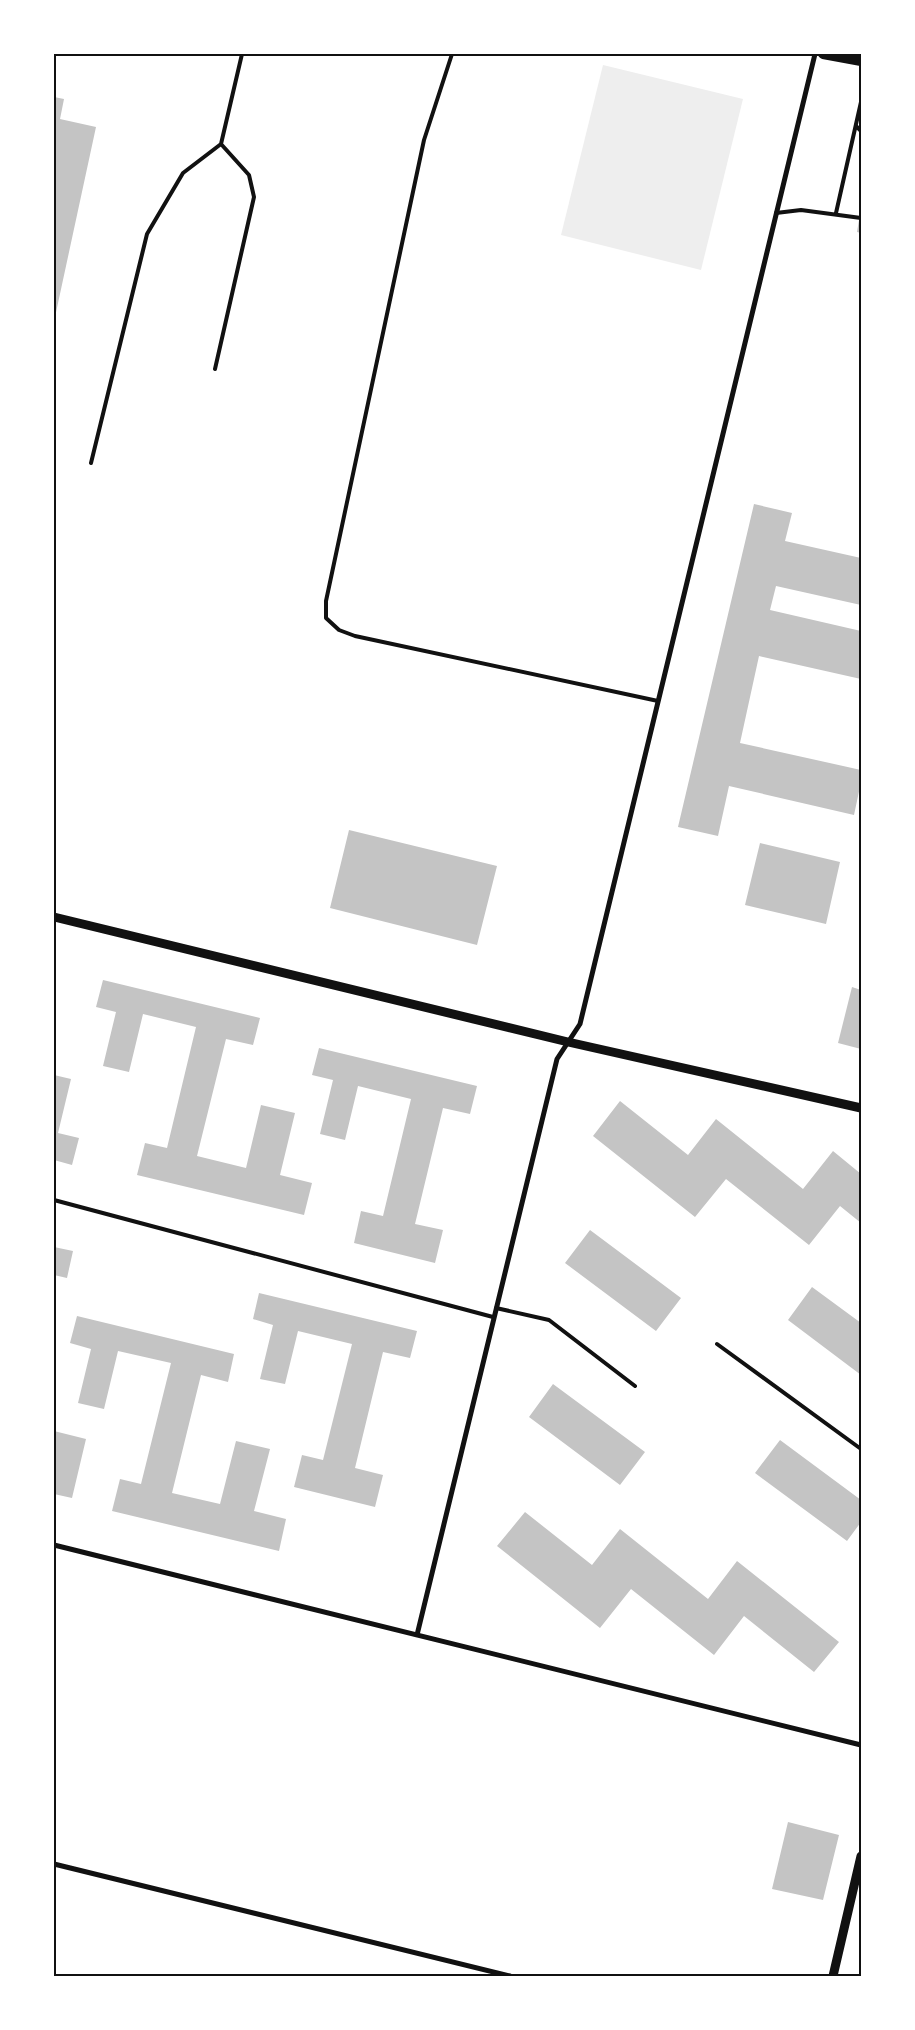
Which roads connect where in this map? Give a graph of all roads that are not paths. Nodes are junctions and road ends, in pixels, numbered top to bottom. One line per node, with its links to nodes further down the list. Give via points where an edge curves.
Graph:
1 (242, 54): 9 (lane)
2 (452, 54): 15 (lane, via 424,140 326,601 326,618 339,630 355,636)
3 (815, 54): 10 (street)
4 (823, 54): 5 (main road)
5 (861, 61)
6 (861, 102): 7 (lane)
7 (856, 126): 8 (lane); 11 (lane)
8 (861, 131)
9 (221, 144): 13 (lane, via 249,175 254,197); 14 (lane, via 183,173 147,234)
10 (776, 213): 11 (lane, via 801,210); 15 (street)
11 (836, 213): 12 (lane)
12 (861, 218)
13 (215, 369)
14 (91, 463)
15 (658, 701): 17 (street, via 580,1024)
16 (54, 917): 17 (street)
17 (568, 1042): 18 (street); 20 (street, via 557,1059)
18 (861, 1108)
19 (54, 1200): 21 (lane)
20 (496, 1308): 21 (street); 23 (lane, via 549,1320)
21 (494, 1317): 26 (street)
22 (717, 1344): 24 (lane)
23 (634, 1386)
24 (861, 1449)
25 (54, 1545): 26 (street)
26 (417, 1635): 27 (street)
27 (861, 1745)
28 (861, 1856): 31 (street)
29 (54, 1864): 30 (street)
30 (510, 1976)
31 (833, 1976)

